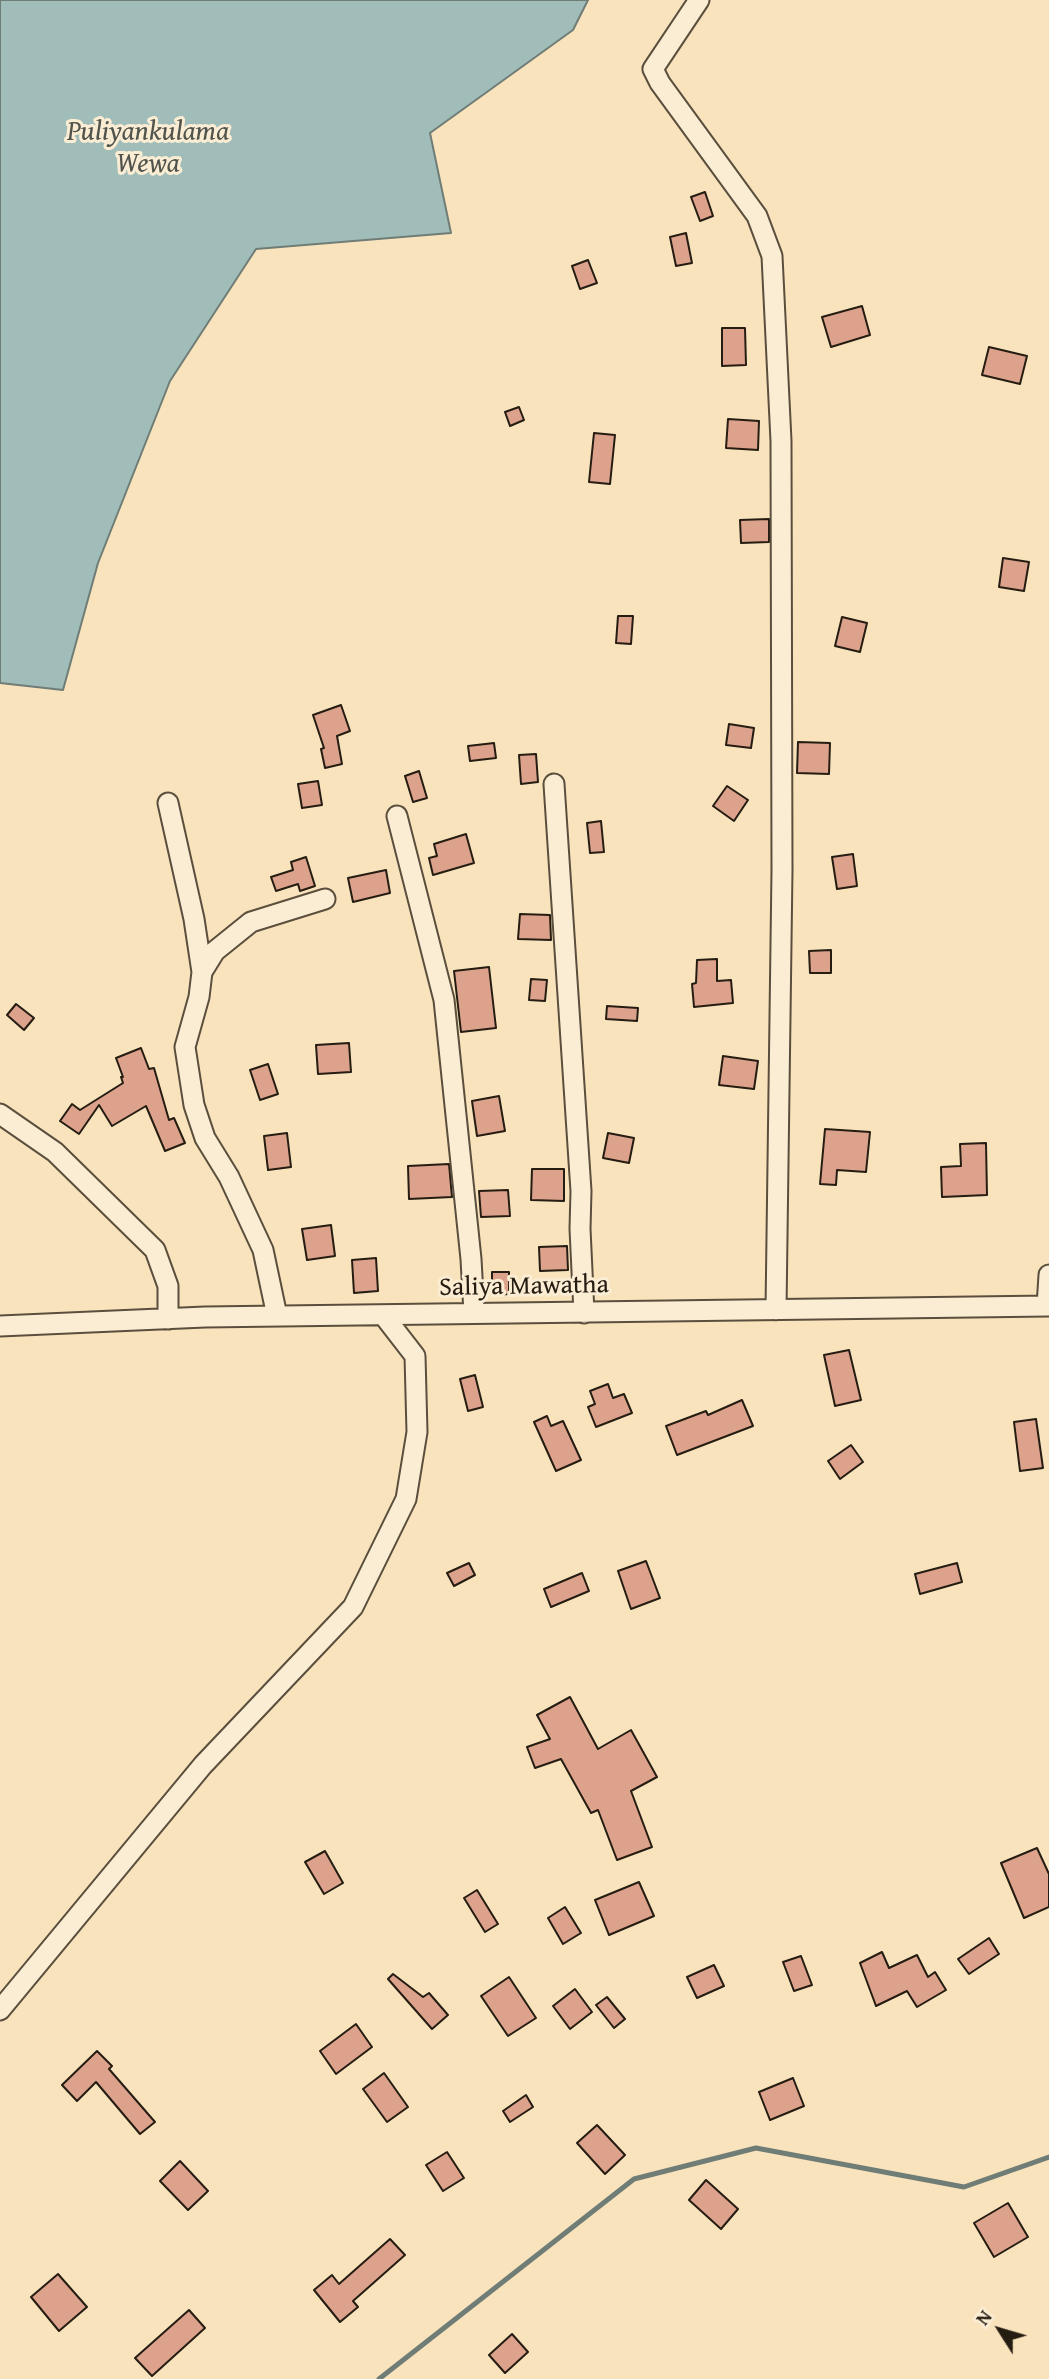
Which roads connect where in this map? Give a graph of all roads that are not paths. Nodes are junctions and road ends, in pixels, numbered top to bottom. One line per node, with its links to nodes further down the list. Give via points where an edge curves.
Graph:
1 (699, 0): 10 (street, via 653,69 757,216 772,256 781,441)
2 (554, 784): 12 (street, via 582,1191)
3 (168, 803): 6 (street)
4 (397, 816): 11 (street, via 444,1000)
5 (325, 899): 6 (street, via 251,922 215,951)
6 (202, 972): 14 (street, via 186,1047 194,1105 205,1138 229,1177 262,1250)
7 (0, 1114): 15 (street, via 55,1152 155,1250 168,1286)
8 (1049, 1275): 9 (street)
9 (1048, 1306): 10 (street, Saliya Mawatha)
10 (776, 1310): 12 (street, Saliya Mawatha)
11 (474, 1313): 12 (street, Saliya Mawatha); 13 (street, Saliya Mawatha)
12 (584, 1313)
13 (384, 1315): 14 (street, Saliya Mawatha); 17 (street, via 415,1356 417,1432 406,1499 353,1607 203,1765)
14 (277, 1316): 15 (street, Saliya Mawatha)
15 (168, 1319): 16 (street, Saliya Mawatha)
16 (0, 1325)
17 (0, 2010)

